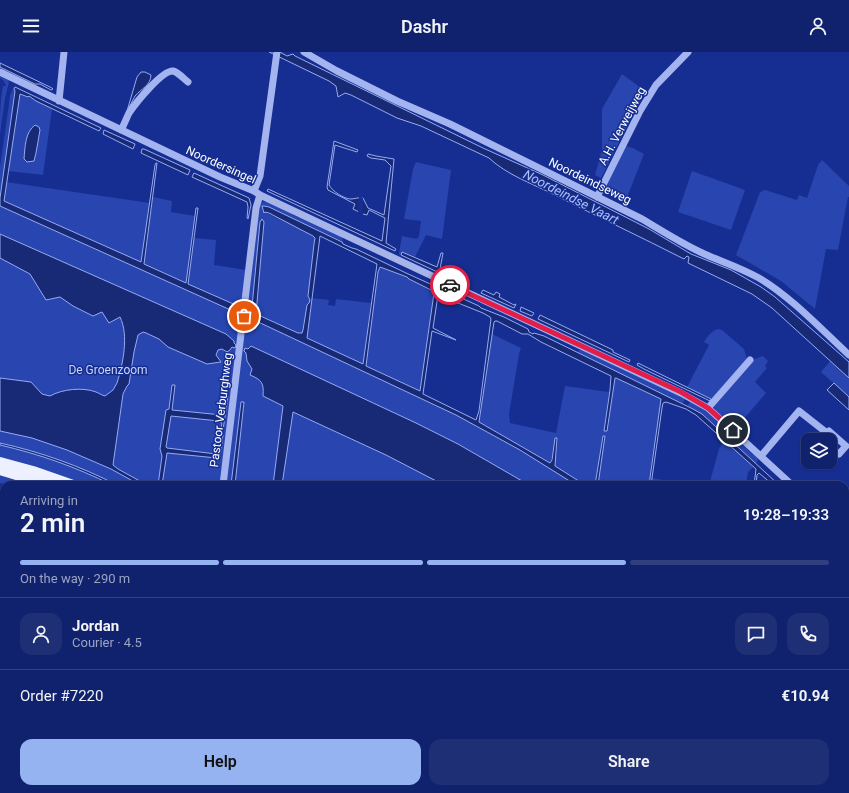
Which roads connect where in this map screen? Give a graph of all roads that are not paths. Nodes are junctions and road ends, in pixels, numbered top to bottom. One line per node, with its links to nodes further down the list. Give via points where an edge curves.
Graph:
1 (64, 52): 7 (street)
2 (304, 52): 11 (street, Noordeindseweg, via 370,88 450,124)
3 (688, 52): 11 (street, A.H. Verweijweg, via 656,86 640,111)
4 (276, 54): 9 (street, via 260,176)
5 (0, 72): 7 (street, Noordersingel)
6 (188, 82): 8 (street, via 176,72 167,72 135,105)
7 (59, 102): 8 (street, Noordersingel)
8 (121, 130): 9 (street, Noordersingel)
9 (254, 191): 10 (street, Noordersingel)
10 (260, 195): 14 (street, Noordersingel, via 681,392); 24 (street, Pastoor Verburghweg, via 256,208)
11 (597, 197): 12 (street, Noordeindseweg, via 672,238 759,278 784,296)
12 (849, 355)
13 (750, 360): 14 (street)
14 (708, 408): 19 (street, Noordersingel)
15 (827, 433): 16 (street); 19 (street, via 799,411)
16 (830, 433)
17 (837, 438): 18 (street, via 846,446 839,454)
18 (837, 452)
19 (761, 456): 25 (street, Noordersingel)
20 (0, 462): 23 (main road)
21 (0, 470): 22 (main road)
22 (36, 481)
23 (62, 481)
24 (223, 481)
25 (788, 481)

